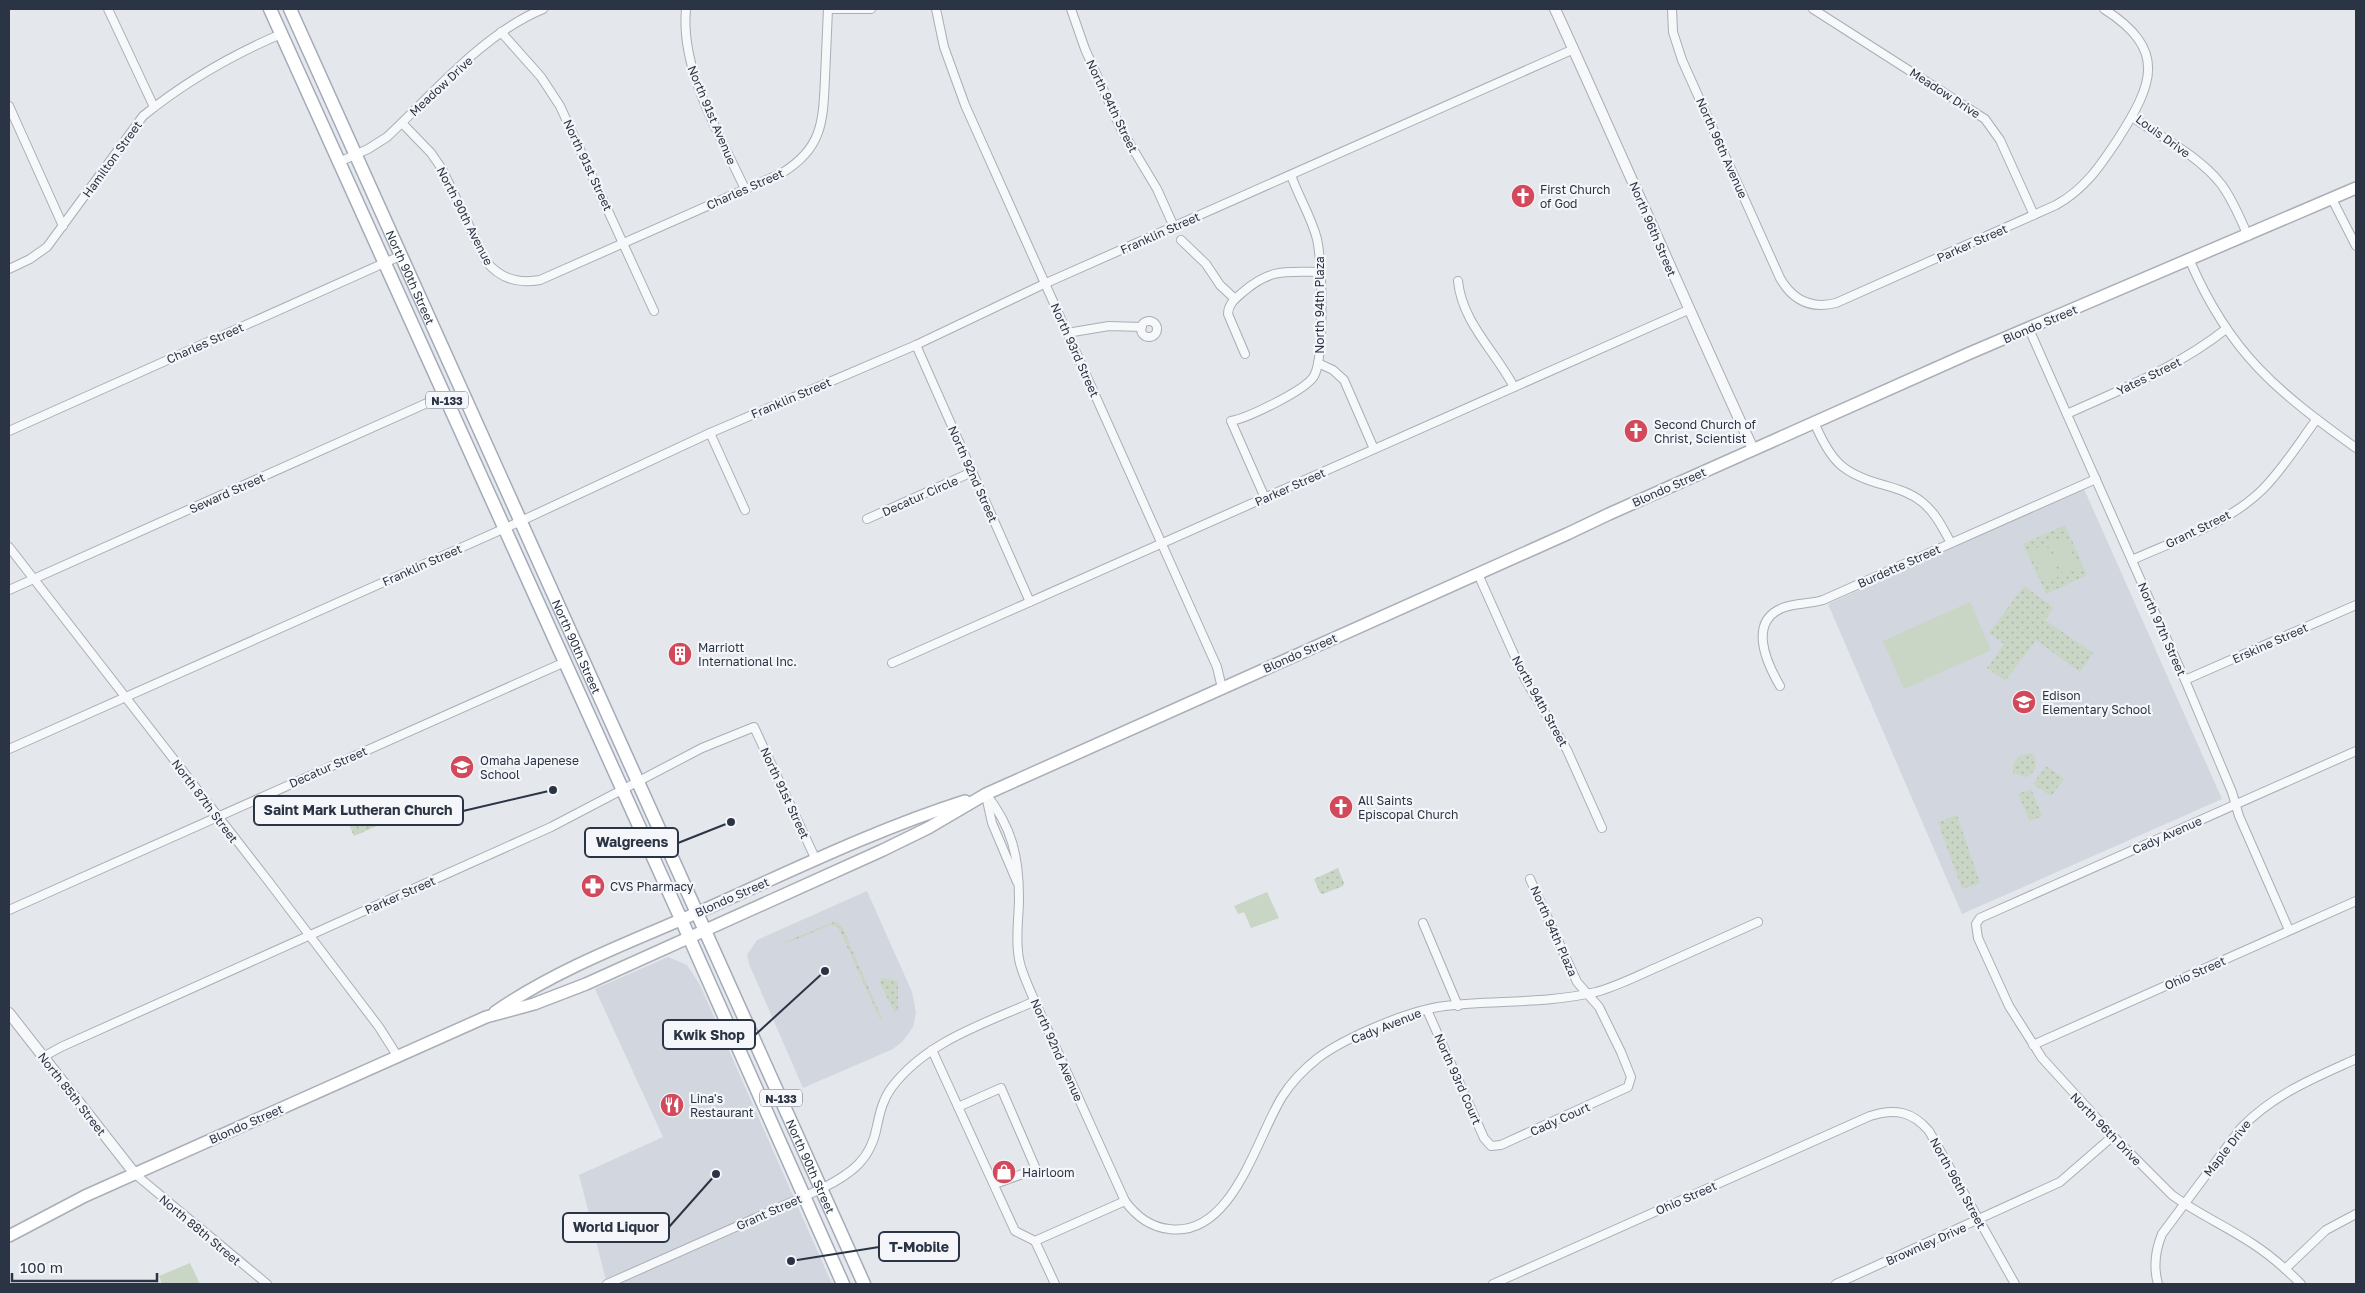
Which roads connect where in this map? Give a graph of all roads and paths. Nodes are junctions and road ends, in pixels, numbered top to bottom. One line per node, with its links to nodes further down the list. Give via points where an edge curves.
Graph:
1 (108, 9): 18 (street)
2 (270, 9): 16 (main road, North 90th Street / N-133)
3 (290, 9): 22 (main road, North 90th Street / N-133)
4 (543, 9): 15 (street, Meadow Drive, via 518,19)
5 (686, 9): 26 (street, North 91st Avenue, via 685,41 692,71)
6 (828, 9): 26 (street, Charles Street, via 823,115 819,133 808,153 794,166)
7 (833, 9): 8 (street)
8 (871, 9)
9 (936, 9): 43 (street, North 93rd Street, via 954,79)
10 (1071, 9): 30 (street, North 94th Street, via 1078,33 1121,129 1157,189)
11 (1555, 9): 17 (street, North 96th Street)
12 (1672, 9): 42 (street, North 96th Avenue, via 1673,32 1682,60)
13 (1813, 9): 28 (street, Meadow Drive, via 1984,119 2000,140)
14 (2104, 9): 20 (street, Louis Drive, via 2134,32 2146,58 2146,89)
15 (501, 32): 21 (street, Meadow Drive); 33 (street, North 91st Street, via 541,77 560,106)
16 (281, 34): 18 (street, Hamilton Street, via 235,55); 23 (main road, North 90th Street / N-133)
17 (1574, 49): 24 (street, Franklin Street); 45 (street, North 96th Street)
18 (154, 107): 29 (street, Hamilton Street, via 134,126)
19 (9, 108): 29 (street)
20 (2132, 117): 28 (street, Parker Street, via 2088,182 2065,200); 31 (street, Louis Drive, via 2211,173 2230,197)
21 (402, 123): 22 (street, Meadow Drive, via 377,144); 40 (street, North 90th Avenue, via 442,169 492,268 508,279 520,282)
22 (356, 154): 23 (street, Meadow Drive); 35 (main road, North 90th Street / N-133)
23 (339, 162): 37 (main road, North 90th Street / N-133)
24 (1291, 175): 30 (street, Franklin Street); 39 (street, North 94th Plaza, via 1316,237)
25 (2356, 188): 27 (main road, Blondo Street)
26 (745, 189): 33 (street, Charles Street)
27 (2332, 199): 31 (main road, Blondo Street); 34 (street)
28 (2034, 215): 42 (street, Parker Street, via 1836,303 1816,306 1806,303)
29 (63, 226): 38 (street, Hamilton Street, via 40,254)
30 (1174, 227): 43 (street, Franklin Street)
31 (2248, 236): 36 (main road, Blondo Street)
32 (1181, 240): 44 (street)
33 (623, 243): 40 (street, Charles Street); 46 (street, North 91st Street)
34 (2356, 246)
35 (402, 255): 37 (street, Charles Street); 69 (main road, North 90th Street / N-133)
36 (2190, 261): 48 (main road, Blondo Street); 49 (street, via 2206,297)
37 (384, 263): 55 (main road, North 90th Street / N-133); 59 (street, Charles Street)
38 (9, 269)
39 (1320, 272): 44 (street, via 1267,275); 53 (street, North 94th Plaza)
40 (542, 279)
41 (1458, 280): 54 (street, via 1466,312)
42 (1783, 283)
43 (1044, 284): 50 (street, North 93rd Street); 51 (street, Franklin Street)
44 (1235, 299): 52 (street, via 1228,308 1228,314)
45 (1688, 310): 54 (street, Parker Street); 63 (street, North 96th Street)
46 (654, 312)
47 (1142, 328): 50 (street, via 1109,326)
48 (2029, 329): 56 (street, North 97th Street); 58 (main road, Blondo Street)
49 (2226, 329): 56 (street, Yates Street, via 2172,366); 57 (street, via 2260,372)
50 (1068, 333): 72 (street, North 93rd Street)
51 (916, 345): 60 (street, Franklin Street); 64 (street, North 92nd Street)
52 (1244, 354)
53 (1318, 363): 62 (street, North 94th Plaza, via 1344,380); 66 (street, via 1315,374 1305,387 1231,421)
54 (1514, 387): 62 (street, Parker Street)
55 (445, 396): 70 (main road, North 90th Street / N-133); 76 (street, Seward Street)
56 (2066, 414): 65 (street, North 97th Street)
57 (2316, 420): 61 (street); 74 (street, Grant Street, via 2276,475 2245,504 2218,521)
58 (1814, 422): 63 (main road, Blondo Street); 71 (street, via 1829,453 1840,466 1859,478 1900,490 1922,502 1936,517)
59 (9, 431)
60 (710, 433): 67 (street); 69 (street, Franklin Street)
61 (2356, 448)
62 (1374, 449): 66 (street, Parker Street)
63 (1753, 449): 75 (main road, Blondo Street)
64 (972, 472): 68 (street, Decatur Circle); 78 (street, North 92nd Street)
65 (2096, 479): 71 (street, Burdette Street); 74 (street, North 97th Street)
66 (1265, 498): 72 (street, Parker Street)
67 (744, 510)
68 (867, 519)
69 (521, 521): 70 (street, Franklin Street); 89 (main road, North 90th Street / N-133)
70 (505, 528): 80 (main road, North 90th Street / N-133); 85 (street, Franklin Street)
71 (1951, 543): 83 (street, Burdette Street, via 1823,600 1788,606 1773,614 1764,626 1762,641 1771,671)
72 (1161, 544): 78 (street, Parker Street); 84 (street, North 93rd Street, via 1218,667)
73 (9, 547): 76 (street, North 87th Street)
74 (2132, 560): 82 (street, North 97th Street)
75 (1478, 574): 84 (main road, Blondo Street); 94 (street, North 94th Street, via 1525,679 1567,750)
76 (33, 579): 77 (street, Seward Street); 85 (street, North 87th Street)
77 (9, 590)
78 (1030, 602): 81 (street, Parker Street)
79 (2356, 605): 82 (street, Erskine Street)
80 (565, 662): 90 (main road, North 90th Street / N-133); 93 (street, Decatur Street)
81 (892, 664)
82 (2184, 680): 92 (street, North 97th Street)
83 (1780, 686)
84 (1222, 688): 91 (main road, Blondo Street)
85 (124, 697): 87 (street, Franklin Street); 93 (street, North 87th Street)
86 (754, 727): 89 (street, Parker Street, via 702,748); 95 (street, North 91st Street)
87 (9, 749)
88 (2356, 751): 92 (street, Cady Avenue)
89 (638, 782): 90 (street, Parker Street); 99 (main road, North 90th Street / N-133)
90 (623, 790): 100 (main road, North 90th Street / N-133); 106 (street, Parker Street, via 551,827)
91 (986, 794): 95 (main road, Blondo Street, via 936,810); 104 (main road, Blondo Street, via 908,839); 109 (street, North 92nd Avenue, via 992,823 1018,885 1019,957)
92 (2236, 804): 101 (street, Cady Avenue); 105 (street, North 97th Street)
93 (216, 817): 98 (street, Decatur Street); 106 (street, North 87th Street)
94 (1602, 828)
95 (816, 860): 99 (main road, Blondo Street)
96 (1530, 879): 108 (street, North 94th Plaza, via 1577,982)
97 (2356, 901): 105 (street, Ohio Street)
98 (9, 910)
99 (698, 912): 100 (main road, Blondo Street); 104 (main road, North 90th Street / N-133)
100 (681, 919): 107 (main road, North 90th Street / N-133); 113 (main road, Blondo Street, via 557,975)
101 (1978, 920): 114 (street, North 96th Drive, via 1978,938 2009,1006)
102 (1758, 922): 108 (street, Cady Avenue, via 1627,981)
103 (1423, 923): 110 (street)
104 (705, 929): 107 (main road, Blondo Street); 126 (main road, North 90th Street / N-133)
105 (2289, 930): 114 (street, Ohio Street)
106 (308, 936): 116 (street, Parker Street); 117 (street, North 87th Street, via 379,1027)
107 (689, 936): 113 (main road, Blondo Street, via 555,996); 127 (main road, North 90th Street / N-133)
108 (1587, 994): 110 (street, Cady Avenue); 119 (street, North 94th Plaza, via 1599,1007 1621,1052 1631,1077)
109 (1035, 1001): 115 (street, Grant Street); 128 (street, North 92nd Avenue)
110 (1458, 1006): 111 (street, Cady Avenue)
111 (1427, 1010): 123 (street, North 93rd Court, via 1484,1138); 128 (street, Cady Avenue, via 1414,1012 1335,1047 1302,1072 1282,1097 1230,1196 1210,1219 1193,1228 1165,1229 1146,1221)
112 (9, 1013): 116 (street, North 85th Street)
113 (486, 1017): 117 (main road, Blondo Street)
114 (2033, 1045): 122 (street, North 96th Drive, via 2053,1072)
115 (932, 1050): 120 (street); 126 (street, Grant Street, via 909,1068 889,1091 872,1147 863,1162)
116 (43, 1057): 124 (street, North 85th Street)
117 (398, 1057): 124 (main road, Blondo Street)
118 (2356, 1059): 129 (street, Maple Drive, via 2290,1090 2253,1115)
119 (1628, 1087): 123 (street, Cady Court, via 1501,1145)
120 (958, 1106): 125 (street); 125 (street, via 1001,1088 1036,1169)
121 (1880, 1113): 131 (street, North 96th Street, via 1899,1111 1922,1122); 140 (street, Ohio Street)
122 (2113, 1136): 129 (street, North 96th Drive); 131 (street, Brownley Drive, via 2060,1182)
123 (1491, 1146)
124 (135, 1174): 132 (main road, Blondo Street); 135 (street, North 88th Street)
125 (995, 1184): 133 (street, via 1015,1231)
126 (822, 1189): 127 (street, Grant Street); 138 (main road, North 90th Street / N-133)
127 (804, 1196): 136 (street, Grant Street); 137 (main road, North 90th Street / N-133)
128 (1128, 1204): 133 (street)
129 (2184, 1204): 134 (street, North 96th Drive, via 2251,1242); 143 (street, Maple Drive, via 2157,1246)
130 (2356, 1214): 134 (street, via 2326,1230)
131 (1980, 1220): 141 (street, Brownley Drive); 142 (street, North 96th Street)
132 (9, 1236)
133 (1034, 1241): 139 (street)
134 (2285, 1269): 144 (street, North 96th Drive)
135 (267, 1284)
136 (607, 1284)
137 (843, 1284)
138 (864, 1284)
139 (1055, 1284)
140 (1493, 1284)
141 (1836, 1284)
142 (2015, 1284)
143 (2158, 1284)
144 (2301, 1284)

